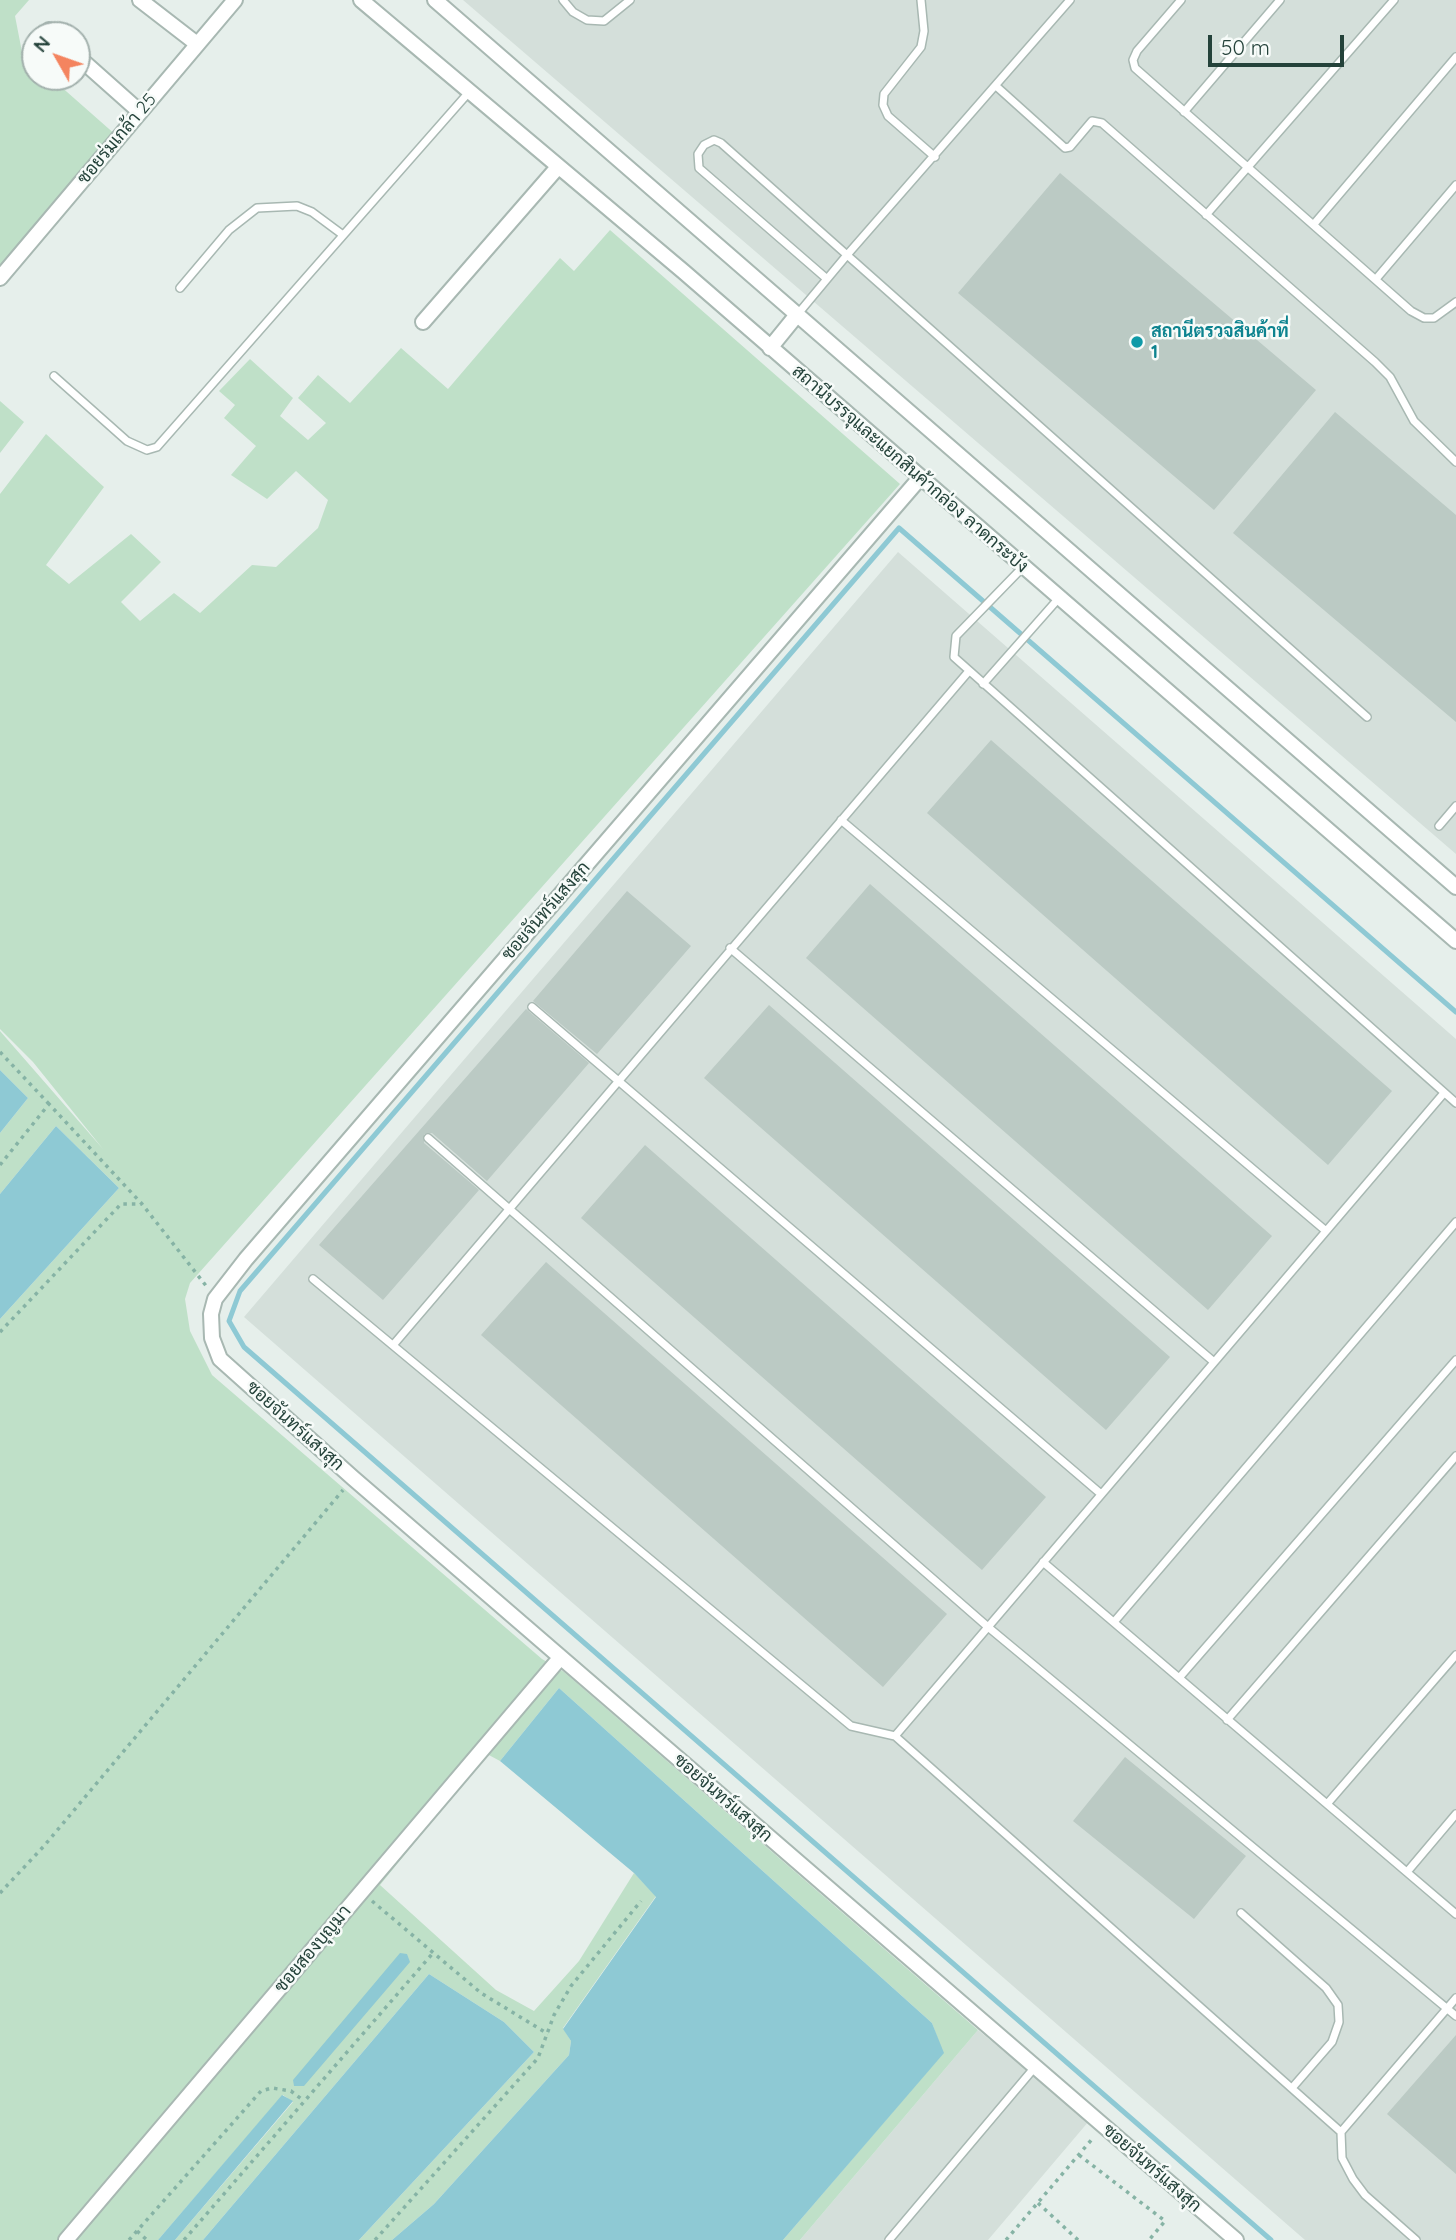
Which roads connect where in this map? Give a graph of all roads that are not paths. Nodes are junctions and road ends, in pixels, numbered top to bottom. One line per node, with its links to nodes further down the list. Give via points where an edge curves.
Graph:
1 (140, 0): 12 (street)
2 (235, 0): 12 (street, ซอยร่มเกล้า 25)
3 (362, 0): 16 (street, สถานีบรรจุและแยกสินค้ากล่อง ลาดกระบัง)
4 (435, 0): 32 (street)
5 (563, 0): 6 (lane, via 587,20 604,21)
6 (631, 0)
7 (921, 0): 19 (lane, via 921,47 884,94 883,105 888,116)
8 (1070, 0): 15 (lane)
9 (1181, 0): 18 (lane, via 1133,60 1135,68)
10 (1280, 0): 18 (lane)
11 (1394, 0): 21 (lane)
12 (197, 44): 17 (street, ซอยร่มเกล้า 25)
13 (1456, 57): 24 (lane)
14 (91, 68): 17 (street)
15 (996, 86): 19 (lane); 23 (lane, via 1065,148 1070,148 1092,121 1102,123)
16 (470, 91): 20 (street, สถานีบรรจุและแยกสินค้ากล่อง ลาดกระบัง); 25 (lane)
17 (140, 112): 27 (street, ซอยร่มเกล้า 25)
18 (1184, 112): 21 (lane)
19 (935, 157): 26 (lane)
20 (558, 167): 33 (street); 34 (street, สถานีบรรจุและแยกสินค้ากล่อง ลาดกระบัง)
21 (1248, 167): 23 (lane); 24 (lane)
22 (1456, 186): 29 (lane)
23 (1206, 215): 36 (lane, via 1375,362 1390,377 1414,421)
24 (1314, 224): 29 (lane)
25 (343, 235): 30 (lane, via 297,206 257,208 229,230); 35 (lane, via 157,447 147,450 127,441)
26 (847, 255): 28 (lane); 28 (lane, via 721,143 713,140 704,145 698,154 699,168); 42 (lane)
27 (0, 278)
28 (827, 279): 32 (lane)
29 (1376, 279): 31 (lane, via 1424,318 1434,318)
30 (180, 288)
31 (1456, 302)
32 (796, 316): 34 (street); 46 (street)
33 (423, 322)
34 (770, 348): 37 (street, สถานีบรรจุและแยกสินค้ากล่อง ลาดกระบัง)
35 (54, 376)
36 (1456, 461)
37 (920, 478): 38 (street, สถานีบรรจุและแยกสินค้ากล่อง ลาดกระบัง); 67 (street, ซอยจันทร์แสงสุก, via 215,1299 212,1338 220,1359)
38 (1023, 567): 39 (street, สถานีบรรจุและแยกสินค้ากล่อง ลาดกระบัง); 40 (lane, via 956,636 954,657)
39 (1059, 598): 41 (lane); 47 (street, สถานีบรรจุและแยกสินค้ากล่อง ลาดกระบัง)
40 (969, 671): 41 (lane); 44 (lane)
41 (983, 684): 51 (lane)
42 (1367, 716)
43 (1456, 806): 45 (lane)
44 (841, 820): 48 (lane); 56 (lane)
45 (1439, 826)
46 (1456, 887)
47 (1456, 941)
48 (730, 948): 50 (lane); 60 (lane)
49 (532, 1006): 50 (lane)
50 (617, 1079): 54 (lane); 62 (lane)
51 (1444, 1093): 52 (lane); 56 (lane)
52 (1456, 1103)
53 (428, 1138): 54 (lane)
54 (509, 1206): 58 (lane); 65 (lane)
55 (1456, 1222): 64 (lane)
56 (1326, 1231): 60 (lane)
57 (313, 1279): 58 (lane)
58 (394, 1344): 70 (lane, via 851,1726)
59 (1456, 1360): 68 (lane)
60 (1214, 1362): 62 (lane)
61 (1456, 1456): 69 (lane)
62 (1101, 1494): 63 (lane)
63 (1043, 1562): 64 (lane); 65 (lane)
64 (1114, 1622): 68 (lane)
65 (988, 1627): 70 (lane); 77 (lane)
66 (1456, 1655): 71 (lane)
67 (560, 1658): 79 (street, ซอยจันทร์แสงสุก); 82 (street, ซอยสองบุญมา)
68 (1179, 1678): 69 (lane)
69 (1227, 1720): 71 (lane)
70 (894, 1736): 80 (lane)
71 (1327, 1804): 73 (lane)
72 (1456, 1814): 73 (lane)
73 (1407, 1872): 75 (lane)
74 (1241, 1913): 80 (lane, via 1325,1987 1338,2005 1339,2022 1332,2042)
75 (1456, 1914)
76 (1456, 1998): 77 (lane)
77 (1447, 2008): 78 (lane); 81 (lane)
78 (1456, 2017)
79 (1035, 2067): 83 (lane); 84 (street, ซอยจันทร์แสงสุก)
80 (1293, 2088): 81 (lane)
81 (1341, 2132): 85 (lane, via 1342,2158 1353,2179)
82 (66, 2240)
83 (890, 2240)
84 (1235, 2240)
85 (1416, 2240)

